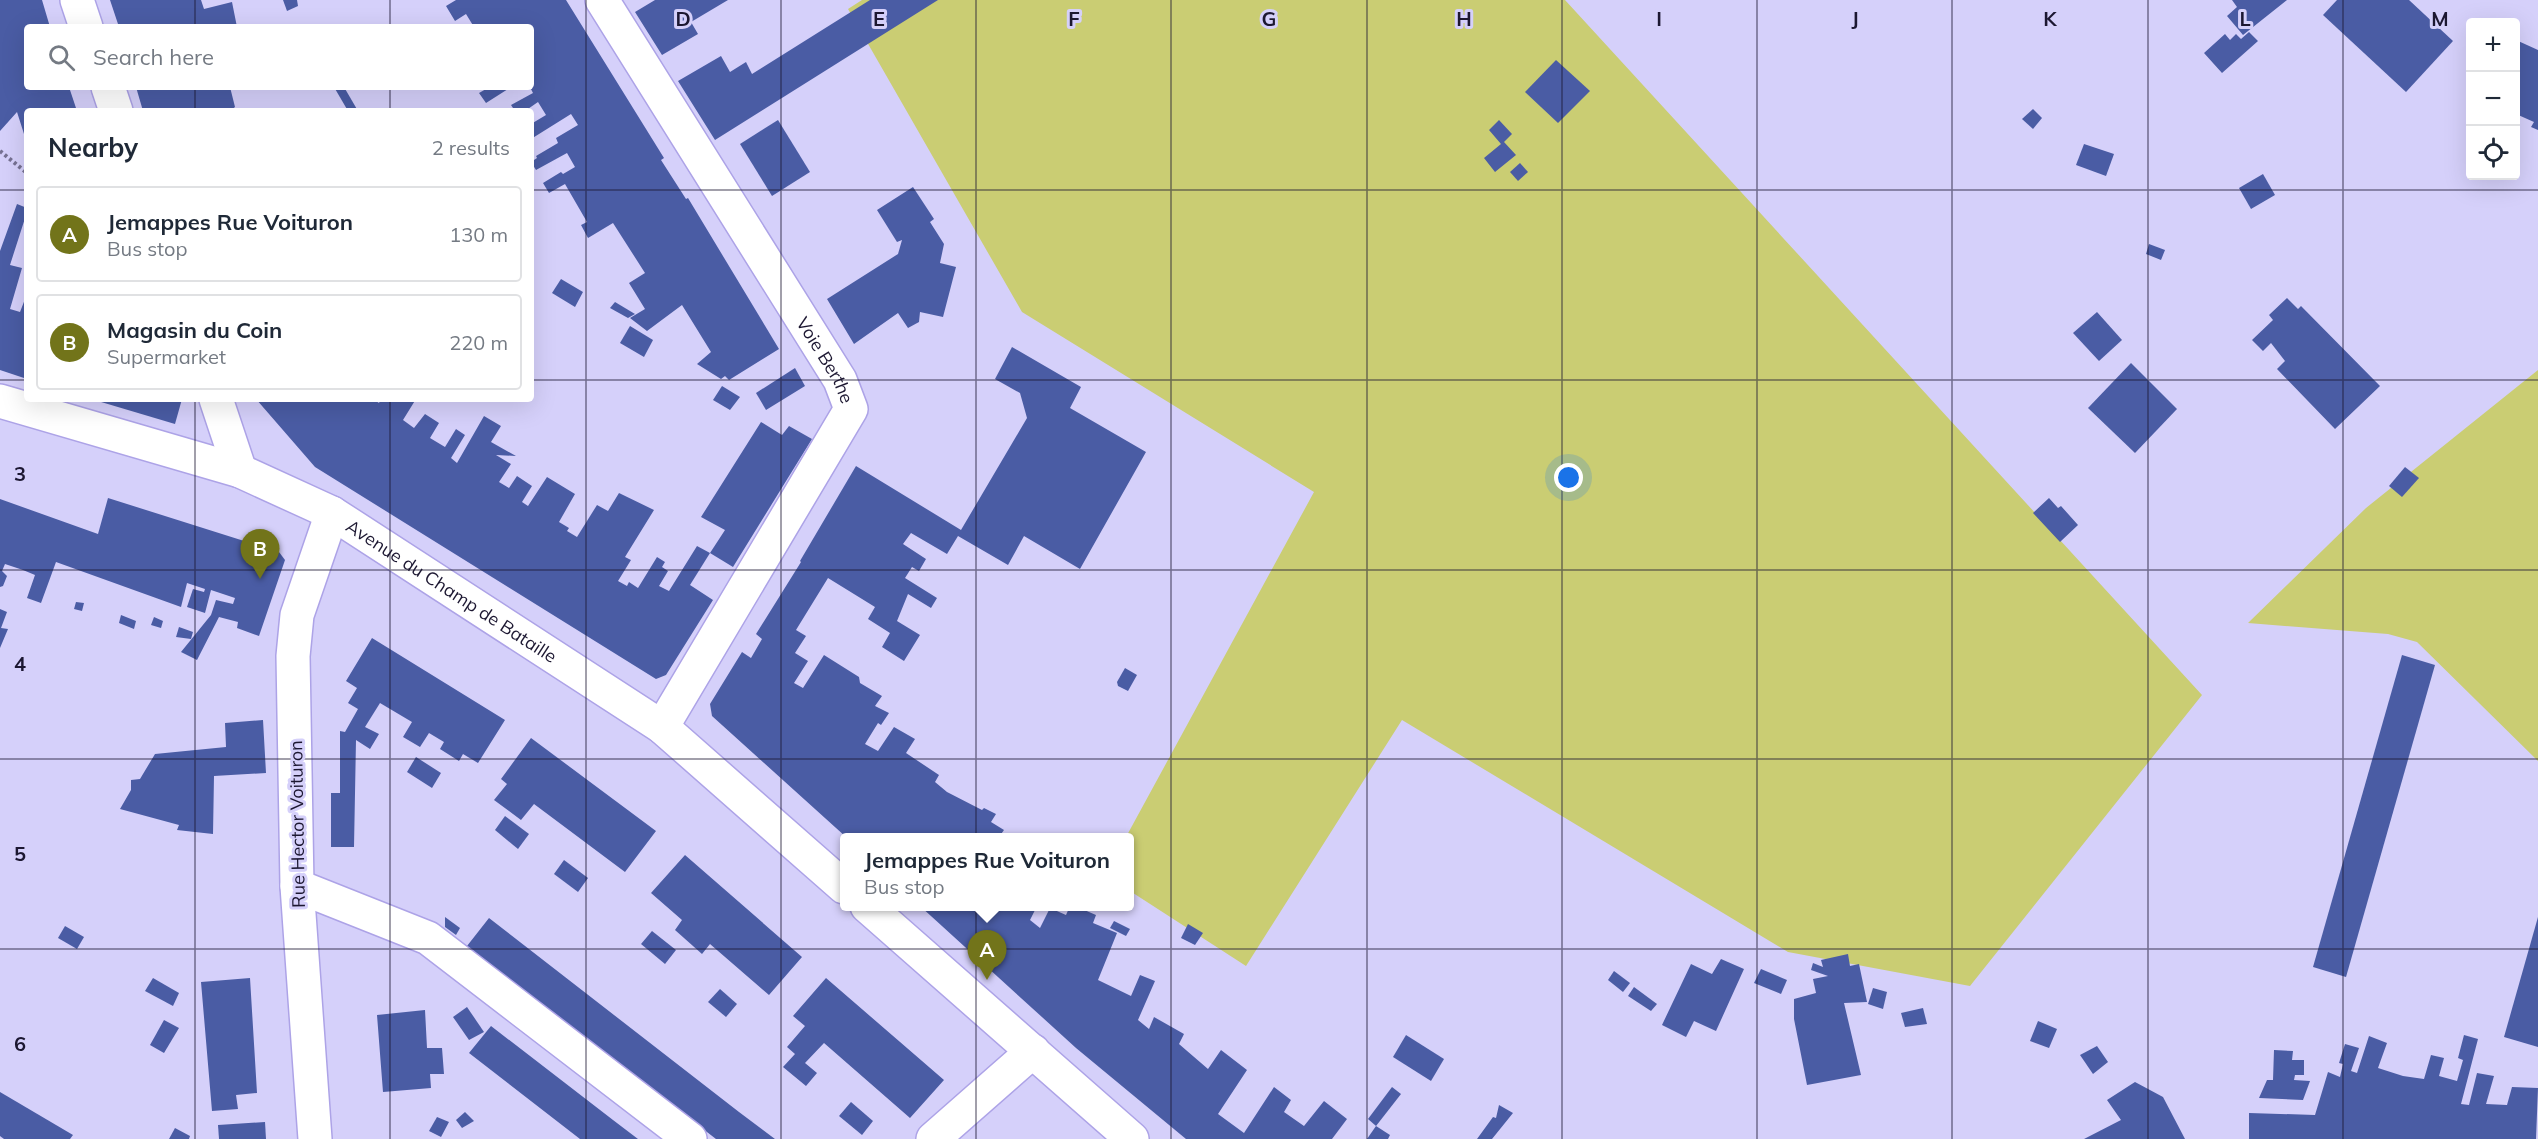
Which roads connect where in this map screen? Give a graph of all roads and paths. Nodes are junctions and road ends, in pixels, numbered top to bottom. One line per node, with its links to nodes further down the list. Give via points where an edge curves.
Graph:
1 (77, 0): 3 (street)
2 (602, 0): 12 (street, Voie Berthe, via 840,380 851,409)
3 (85, 24)
4 (109, 90): 5 (street)
5 (115, 108)
6 (0, 151): 7 (path)
7 (24, 171)
8 (0, 401): 10 (street, Avenue du Champ de Bataille)
9 (217, 402): 10 (street)
10 (240, 471): 11 (street, Avenue du Champ de Bataille)
11 (332, 513): 12 (street, Avenue du Champ de Bataille); 14 (street, Rue Hector Voituron, via 297,615 293,656)
12 (662, 727): 13 (street, Avenue du Champ de Bataille)
13 (840, 883)
14 (297, 886): 17 (street, Rue Hector Voituron); 18 (street, via 428,938)
15 (873, 911): 16 (street)
16 (1033, 1051): 19 (street); 20 (street)
17 (315, 1139)
18 (690, 1139)
19 (933, 1139)
20 (1132, 1139)

